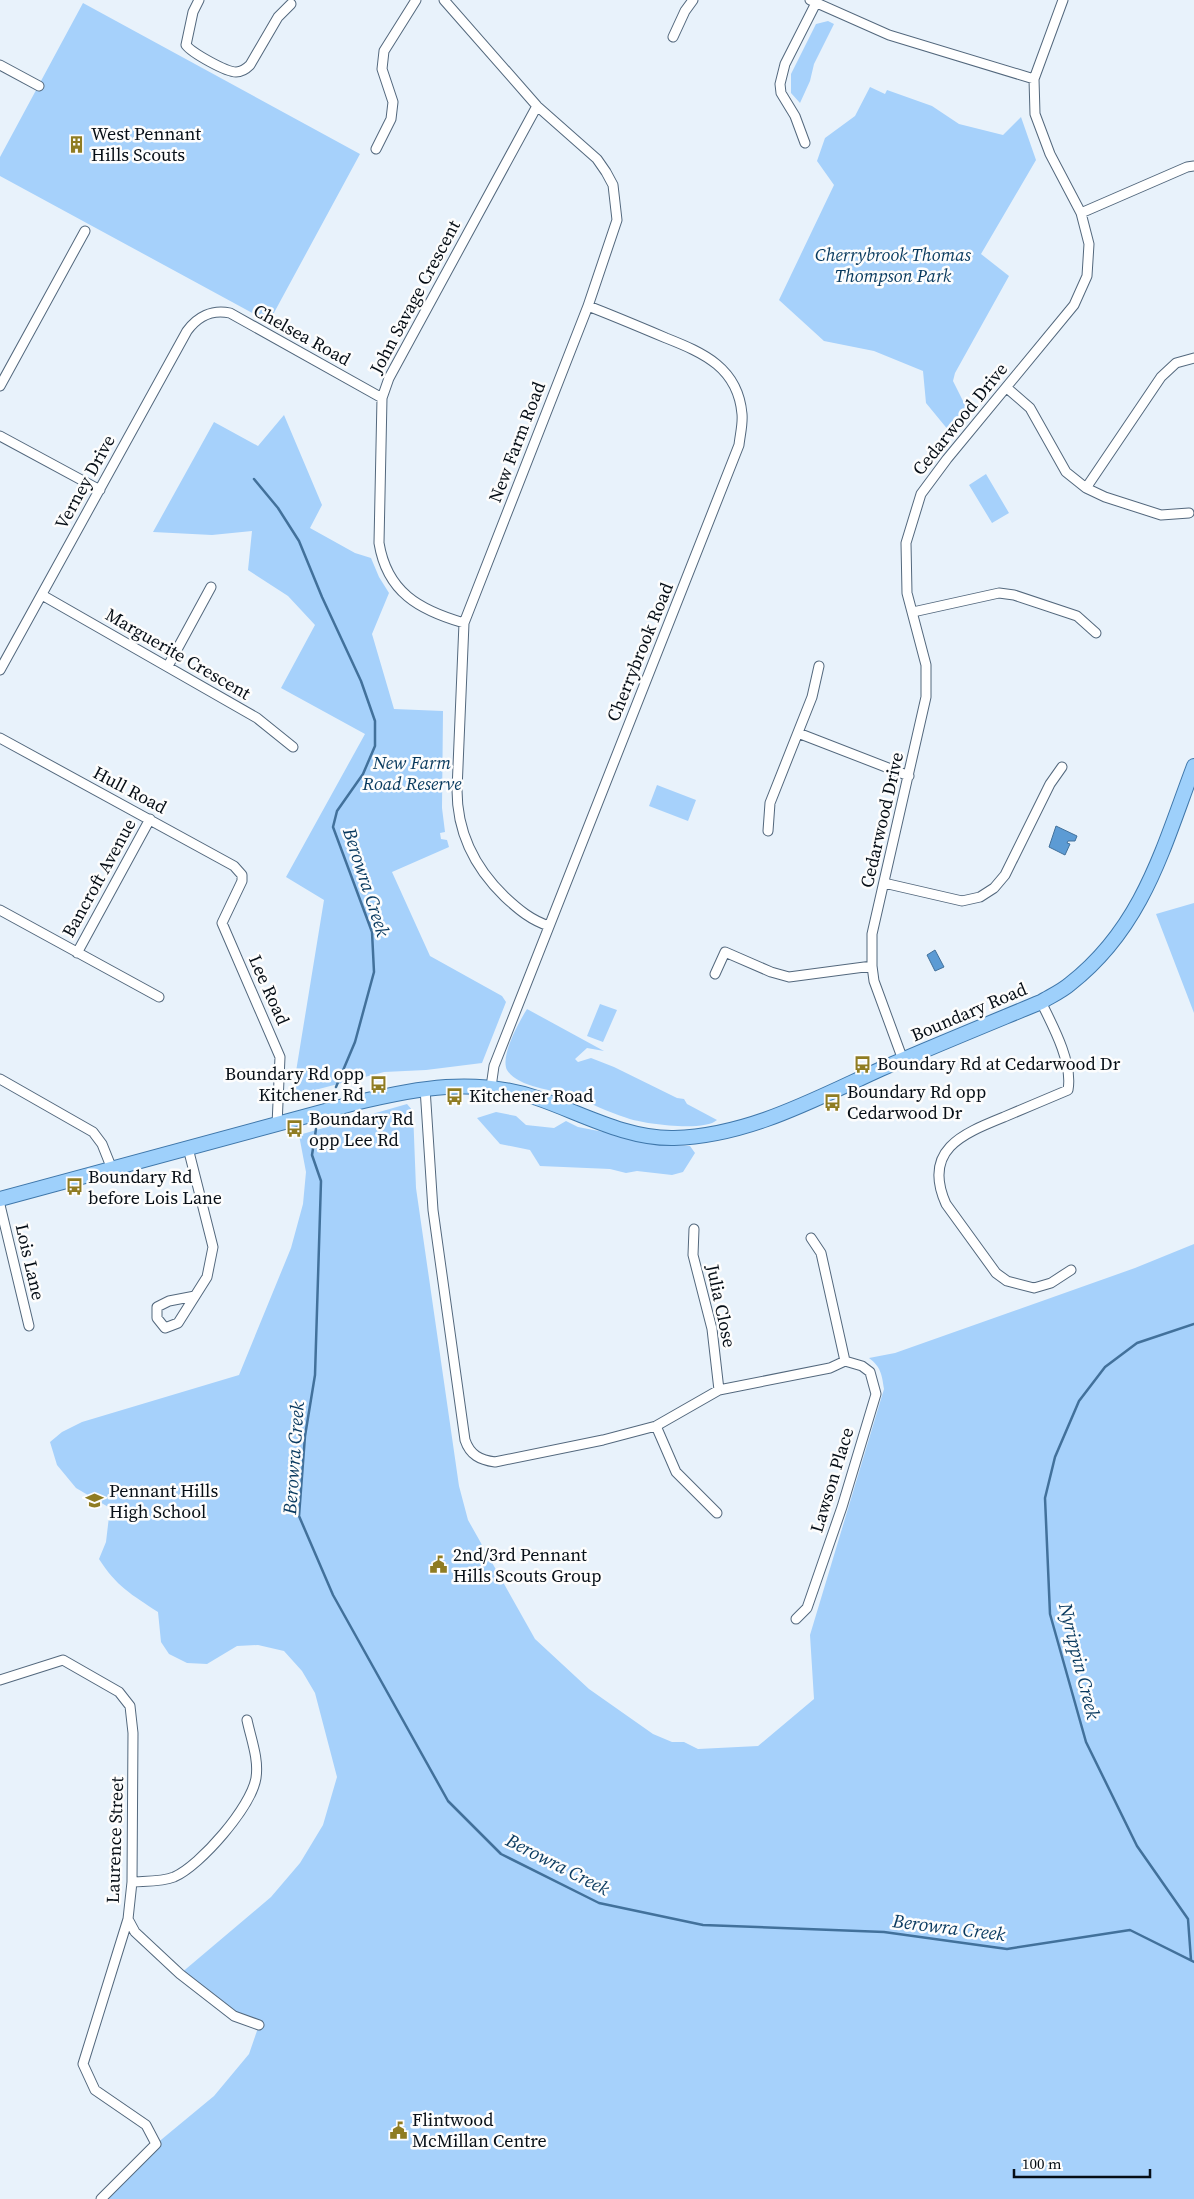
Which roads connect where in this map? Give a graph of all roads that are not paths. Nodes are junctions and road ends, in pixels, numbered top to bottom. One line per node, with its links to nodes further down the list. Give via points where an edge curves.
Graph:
1 (199, 0): 7 (street, via 185,42 190,50 234,72 242,71 253,62 278,17)
2 (416, 0): 14 (street, via 384,51 382,69 393,102 392,119)
3 (444, 0): 12 (street, New Farm Road)
4 (693, 0): 8 (street)
5 (1063, 0): 10 (street, Cedarwood Drive)
6 (813, 1): 10 (street, via 889,35); 13 (street, via 785,64 780,84 781,93)
7 (290, 4)
8 (673, 37)
9 (0, 65): 11 (street)
10 (1034, 79): 16 (street, Cedarwood Drive, via 1035,114 1050,154)
11 (39, 86)
12 (537, 106): 18 (street, New Farm Road, via 596,159 613,185 617,220); 23 (street, John Savage Crescent, via 389,378)
13 (805, 142)
14 (376, 149)
15 (1194, 166): 16 (street)
16 (1081, 213): 22 (street, Cedarwood Drive, via 1089,244 1086,276 1074,305)
17 (85, 231): 21 (street)
18 (588, 306): 31 (street, New Farm Road); 47 (street, Cherrybrook Road, via 710,358 723,369 734,386 742,416 739,445)
19 (204, 316): 23 (street, Chelsea Road, via 214,312 230,313); 26 (street, Verney Drive, via 187,331)
20 (1194, 358): 25 (street, via 1176,363 1161,377)
21 (0, 386)
22 (1007, 388): 25 (street, via 1030,408 1066,472); 30 (street, Cedarwood Drive, via 921,494 906,543 907,593)
23 (382, 398): 31 (street, John Savage Crescent, via 379,543 382,561 395,586 404,595 439,616)
24 (0, 436): 26 (street)
25 (1086, 488): 27 (street, via 1161,515)
26 (100, 490): 29 (street, Verney Drive)
27 (1190, 513)
28 (212, 588): 33 (street)
29 (42, 595): 33 (street, Marguerite Crescent); 35 (street, Verney Drive)
30 (913, 612): 32 (street, via 999,593 1077,616); 41 (street, Cedarwood Drive, via 926,665 926,698)
31 (464, 623): 47 (street, New Farm Road, via 457,790 462,832 473,859 489,881 529,918)
32 (1096, 632)
33 (168, 666): 38 (street, Marguerite Crescent, via 257,718)
34 (819, 666): 36 (street, via 812,697)
35 (0, 670)
36 (798, 733): 41 (street); 43 (street, via 770,803)
37 (0, 738): 42 (street, Hull Road)
38 (293, 747)
39 (1194, 766): 52 (main road, Boundary Road, via 1146,892 1123,929 1069,986)
40 (1062, 767): 45 (street, via 994,888 962,901)
41 (909, 776): 45 (street, Cedarwood Drive)
42 (150, 819): 44 (street, Hull Road, via 234,866); 48 (street, Bancroft Avenue)
43 (768, 831)
44 (242, 875): 57 (street, Lee Road, via 241,884 222,923 280,1057)
45 (884, 883): 49 (street, Cedarwood Drive, via 872,934)
46 (0, 910): 48 (street)
47 (549, 926): 55 (street, Cherrybrook Road, via 494,1066)
48 (77, 953): 51 (street)
49 (872, 966): 50 (street, via 789,976 771,972 725,952); 53 (street, Cedarwood Drive, via 878,995)
50 (715, 974)
51 (159, 997)
52 (1041, 1002): 53 (main road, Boundary Road); 64 (street, via 1057,1034 1070,1080 1068,1090 960,1136 942,1158 938,1176 946,1204 1000,1276 1034,1288 1051,1283)
53 (903, 1060): 55 (main road, Boundary Road, via 759,1123 702,1136 672,1138 643,1134 575,1114 538,1098)
54 (0, 1079): 59 (street, via 93,1132 102,1144)
55 (491, 1087): 56 (main road, Boundary Road)
56 (425, 1088): 57 (main road, Boundary Road); 69 (street, via 433,1210 467,1447 477,1457 496,1462)
57 (277, 1124): 58 (main road, Boundary Road)
58 (188, 1148): 59 (main road, Boundary Road); 65 (street, via 213,1247 207,1277)
59 (112, 1169): 60 (main road, Boundary Road)
60 (0, 1199)
61 (0, 1205): 66 (street, Lois Lane)
62 (694, 1229): 68 (street, Julia Close, via 693,1255 712,1329)
63 (811, 1238): 67 (street, via 822,1253)
64 (1071, 1270)
65 (195, 1296)
66 (29, 1326)
67 (845, 1361): 68 (street, via 830,1368); 71 (street, Lawson Place, via 870,1372 876,1394 807,1608)
68 (719, 1390): 69 (street)
69 (656, 1426): 70 (street, via 676,1472)
70 (718, 1514)
71 (796, 1619)
72 (0, 1680): 74 (street, Laurence Street, via 63,1660 119,1692 130,1706 133,1733)
73 (248, 1720): 74 (street, via 256,1777 248,1800 195,1865 172,1878)
74 (132, 1882): 75 (street, Laurence Street)
75 (128, 1918): 76 (street, via 135,1932 180,1974 234,2016); 77 (street, Laurence Street, via 83,2064 95,2090 146,2125 156,2144)
76 (259, 2025)
77 (101, 2199)

